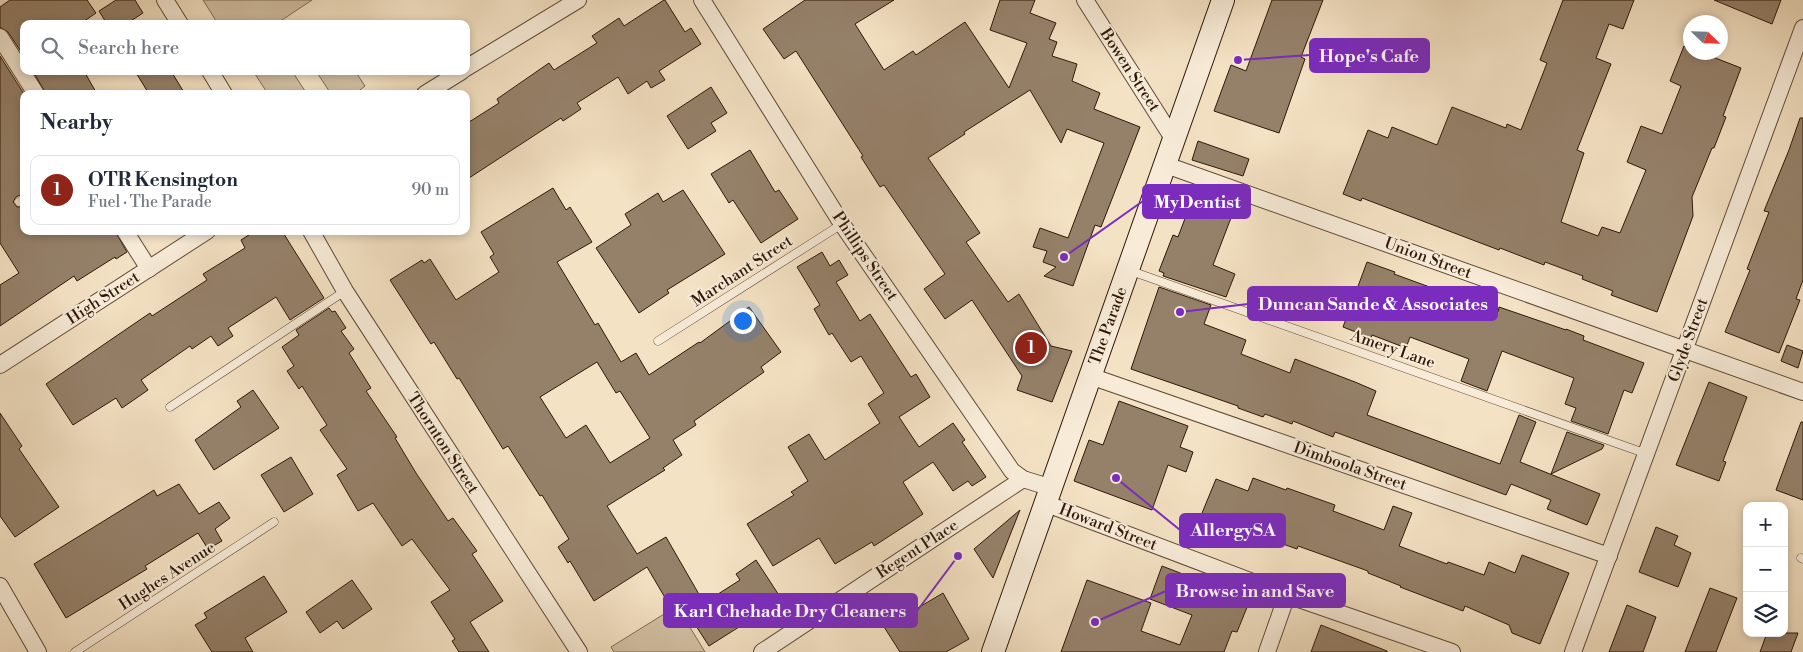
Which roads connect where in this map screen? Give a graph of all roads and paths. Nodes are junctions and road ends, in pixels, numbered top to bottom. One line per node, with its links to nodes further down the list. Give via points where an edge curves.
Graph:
1 (164, 0): 6 (street)
2 (578, 0): 9 (street)
3 (702, 0): 19 (street, Phillips Street)
4 (1085, 0): 17 (street, Bowen Street)
5 (1223, 0): 17 (main road, The Parade)
6 (177, 20)
7 (1803, 28): 27 (street, Glyde Street)
8 (0, 37): 10 (street)
9 (470, 66)
10 (20, 69)
11 (24, 75): 14 (street)
12 (212, 75): 15 (street)
13 (456, 75): 16 (street)
14 (33, 90)
15 (222, 90)
16 (431, 90)
17 (1174, 140): 18 (main road, The Parade)
18 (1166, 165): 24 (main road, The Parade); 27 (street, Union Street)
19 (842, 224): 26 (lane, Marchant Street); 33 (street, Phillips Street, via 1012,471)
20 (128, 235): 23 (street)
21 (200, 235): 23 (street, High Street)
22 (314, 235): 25 (street, Thornton Street)
23 (149, 269): 28 (street, High Street)
24 (1129, 271): 29 (main road, The Parade); 32 (lane, Amery Lane)
25 (344, 291): 31 (lane); 41 (street, Thornton Street)
26 (658, 341)
27 (1684, 350): 30 (street, Union Street); 32 (street, Glyde Street)
28 (0, 365)
29 (1090, 376): 34 (main road, The Parade); 36 (street, Dimboola Street)
30 (1803, 392)
31 (170, 407)
32 (1647, 454): 36 (street, Glyde Street)
33 (1023, 479): 34 (street, Phillips Street); 42 (street, Regent Place)
34 (1049, 496): 38 (street, Howard Street); 43 (main road, The Parade)
35 (274, 522): 40 (lane, Hughes Avenue)
36 (1609, 556): 46 (street, Glyde Street)
37 (0, 586): 39 (street)
38 (1287, 595): 44 (street); 45 (street, Howard Street)
39 (38, 652)
40 (75, 652)
41 (579, 652)
42 (762, 652)
43 (993, 652)
44 (1267, 652)
45 (1452, 652)
46 (1573, 652)

